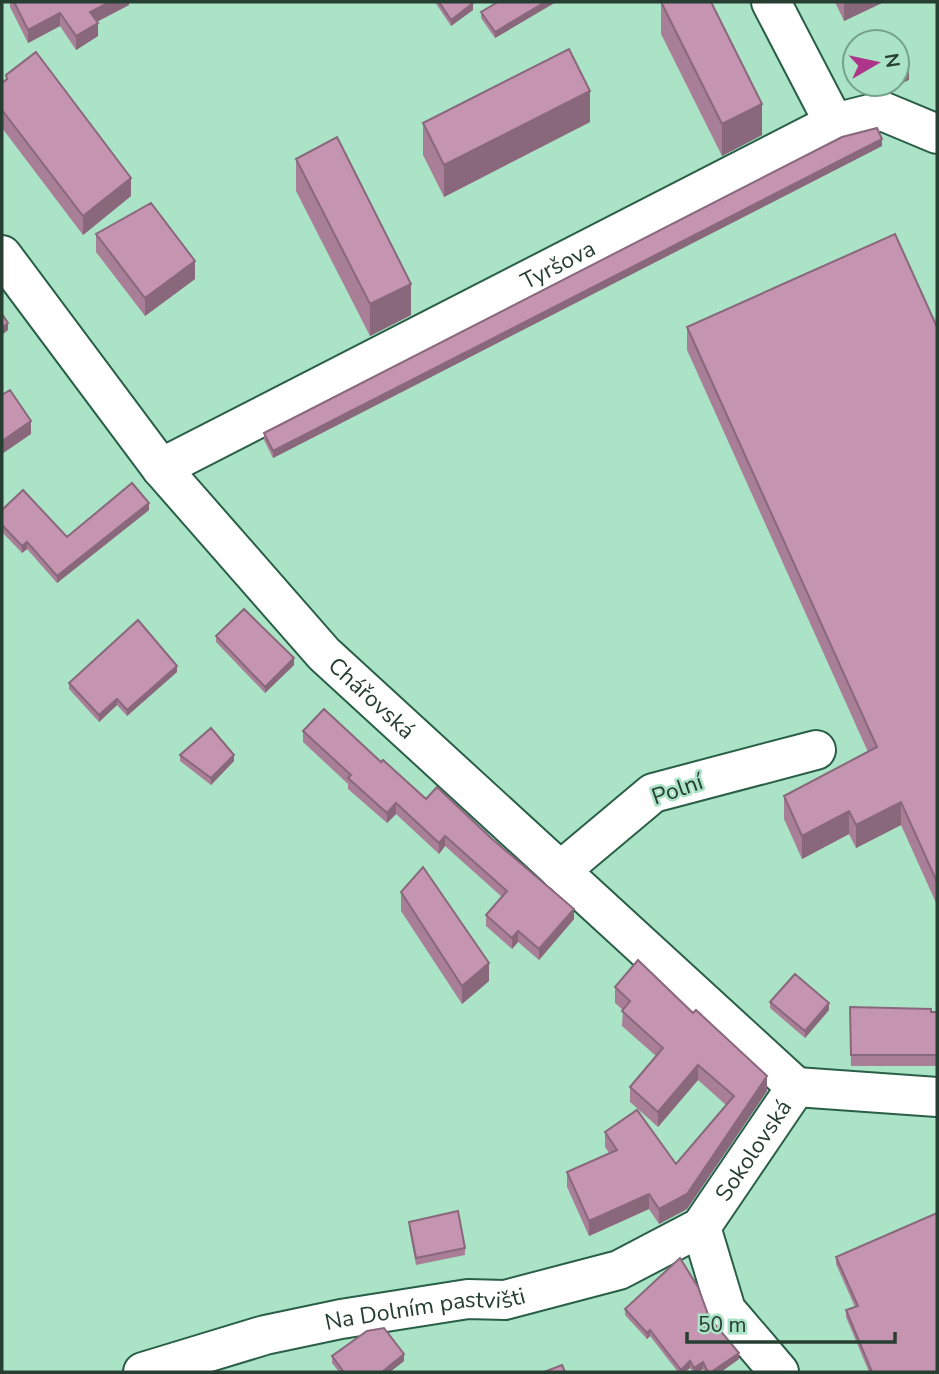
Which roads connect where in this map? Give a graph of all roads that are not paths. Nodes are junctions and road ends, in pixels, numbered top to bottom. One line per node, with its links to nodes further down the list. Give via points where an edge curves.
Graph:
1 (771, 2): 2 (street)
2 (834, 123): 3 (street, Tyršova, via 882,111); 5 (street, Tyršova)
3 (937, 134)
4 (2, 255): 5 (street, Chářovská)
5 (161, 468): 7 (street, Chářovská, via 324,654)
6 (816, 750): 7 (street, Polní, via 653,793)
7 (560, 871): 8 (street, Chářovská)
8 (796, 1087): 9 (street, Sokolovská); 10 (street, Sokolovská)
9 (937, 1097)
10 (701, 1227): 11 (street, Na Dolním pastvišti, via 619,1270 594,1277 505,1300 468,1299 265,1335); 12 (street, via 726,1310)
11 (143, 1372)
12 (779, 1372)

